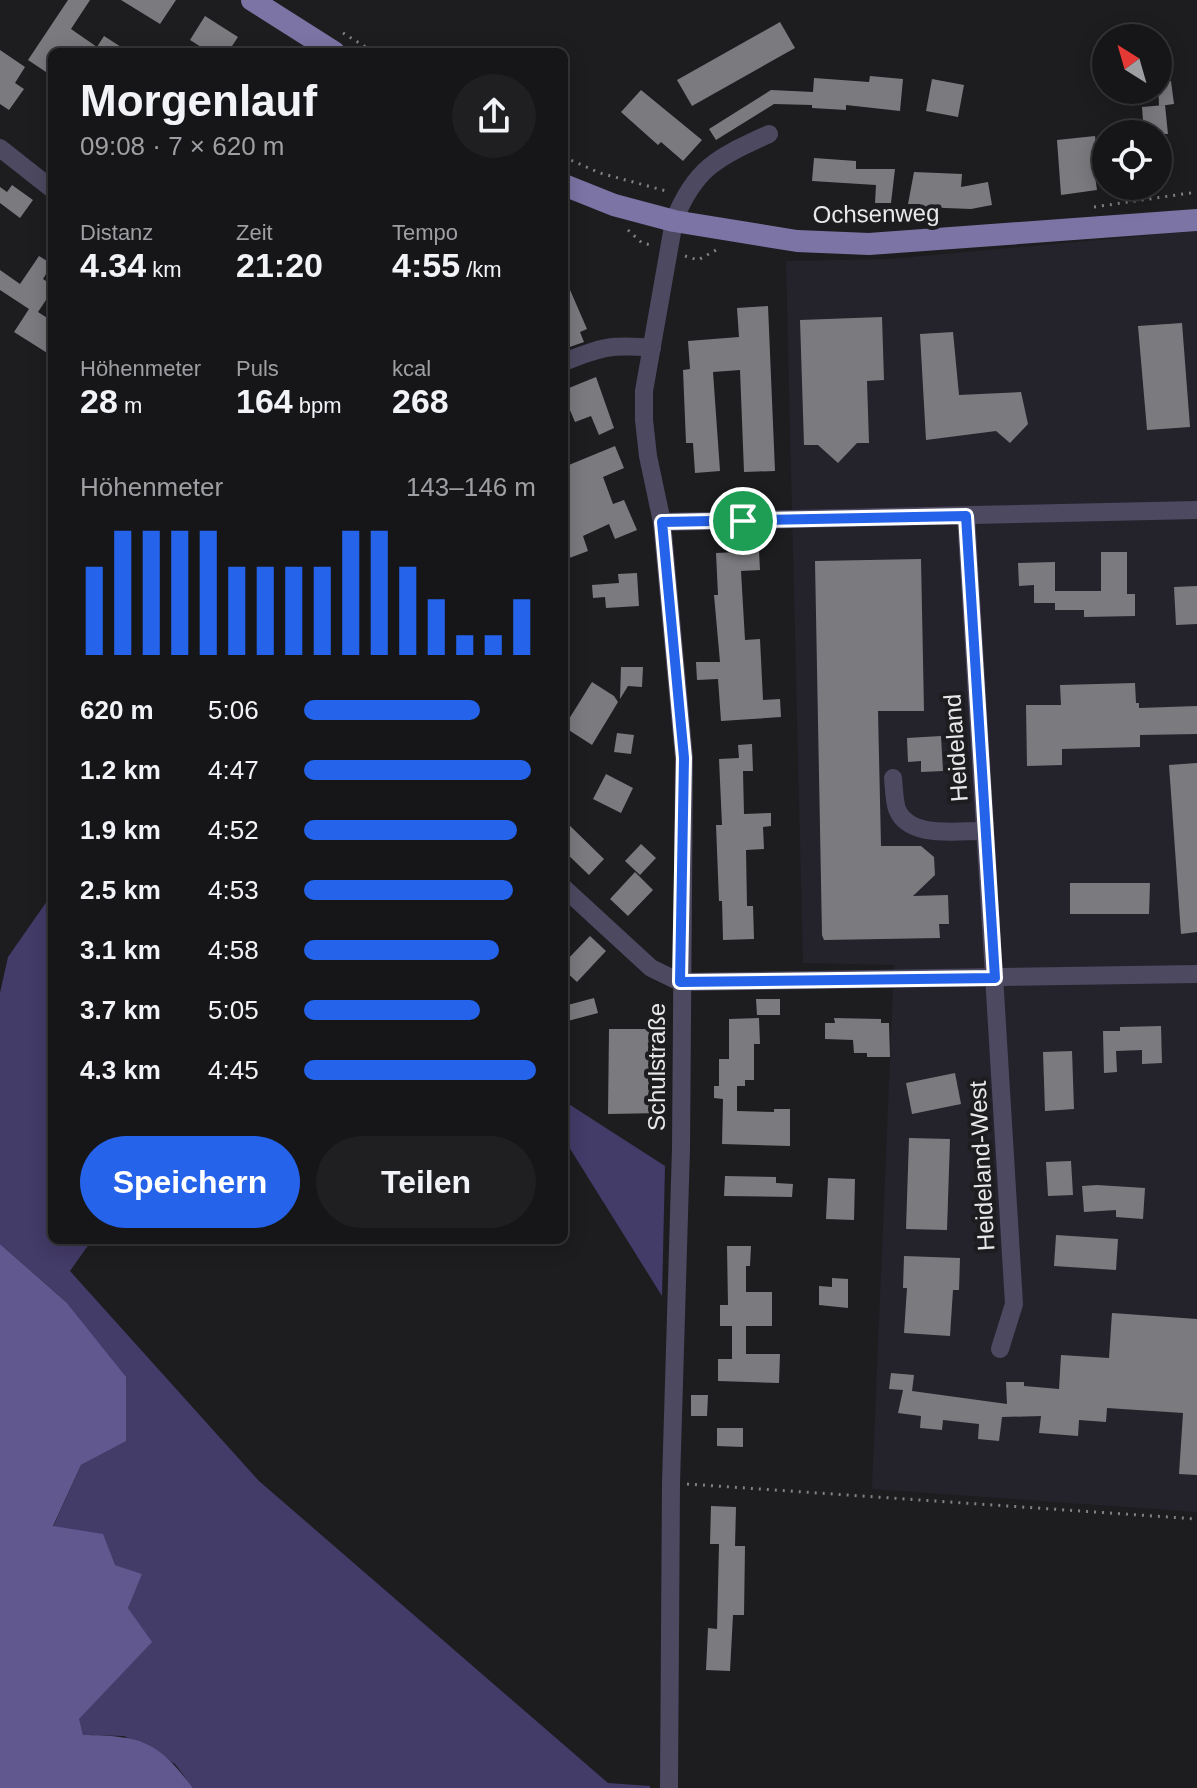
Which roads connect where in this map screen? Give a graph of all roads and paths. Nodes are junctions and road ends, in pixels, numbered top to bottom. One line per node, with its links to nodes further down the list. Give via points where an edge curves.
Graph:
1 (252, 0): 2 (main road)
2 (328, 48)
3 (769, 134): 9 (street, Schulstraße, via 707,167)
4 (0, 148): 6 (street)
5 (568, 159): 9 (path)
6 (48, 186)
7 (568, 187): 12 (main road, Ochsenweg)
8 (1197, 192): 10 (path)
9 (684, 196): 12 (street, Schulstraße)
10 (1089, 207)
11 (1197, 220): 12 (main road, Ochsenweg, via 869,244 797,241)
12 (674, 221): 13 (street, Schulstraße)
13 (652, 348): 14 (street, via 601,347); 17 (street, Schulstraße, via 644,420)
14 (568, 360)
15 (1197, 510): 16 (street)
16 (966, 516): 17 (street); 19 (street, Heideland)
17 (662, 522): 23 (street, Schulstraße, via 684,758)
18 (893, 778): 19 (street, via 898,811 910,824 924,830)
19 (985, 831): 22 (street, Heideland)
20 (568, 892): 23 (street, via 651,968)
21 (1197, 974): 22 (street)
22 (995, 978): 23 (street); 24 (street, Heideland-West, via 1014,1304)
23 (680, 982): 25 (street, Schulstraße)
24 (1000, 1349)
25 (671, 1483): 26 (path); 27 (street, Schulstraße)
26 (1197, 1519)
27 (669, 1788)

